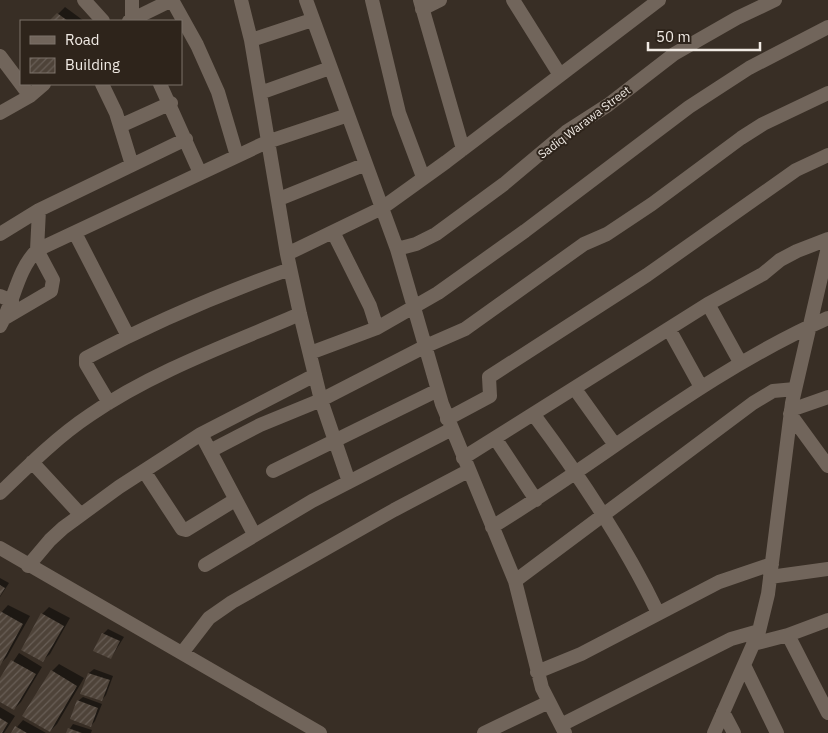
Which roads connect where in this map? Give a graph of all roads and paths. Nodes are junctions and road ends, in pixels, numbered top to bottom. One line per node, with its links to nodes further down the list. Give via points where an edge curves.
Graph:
1 (132, 0): 13 (street)
2 (172, 0): 13 (street); 36 (street, via 218,92)
3 (241, 0): 16 (street)
4 (306, 0): 14 (street)
5 (372, 0): 40 (street, via 399,113)
6 (440, 0): 11 (street)
7 (513, 0): 19 (street)
8 (660, 0): 19 (street)
9 (775, 0): 49 (street, Sadiq Warawa Street, via 674,54 608,105 566,132 504,184 436,234)
10 (91, 3): 12 (street)
11 (421, 4): 34 (street)
12 (103, 20)
13 (131, 20)
14 (312, 20): 16 (street); 18 (street)
15 (828, 27): 55 (street, via 717,88 525,232 452,284)
16 (251, 40): 26 (street)
17 (0, 56): 20 (street)
18 (330, 68): 26 (street); 30 (street)
19 (560, 75): 34 (street)
20 (20, 83)
21 (22, 85): 27 (street)
22 (43, 85): 27 (street)
23 (102, 85): 31 (street)
24 (161, 85): 28 (street)
25 (828, 93): 63 (street, via 764,124 607,234 584,244 542,272 465,329)
26 (260, 94): 33 (street)
27 (30, 96): 29 (street)
28 (171, 104): 31 (street); 32 (street)
29 (0, 113)
30 (348, 115): 33 (street); 37 (street)
31 (120, 126): 38 (street)
32 (186, 140): 38 (street); 39 (street)
33 (267, 142): 36 (street); 41 (street)
34 (463, 149): 40 (street)
35 (828, 155): 76 (street, via 796,170 647,275 489,377 490,396)
36 (237, 156): 39 (street)
37 (366, 164): 41 (street); 42 (street)
38 (132, 165): 43 (street)
39 (200, 173): 45 (street)
40 (423, 177): 42 (street)
41 (279, 199): 51 (street)
42 (382, 208): 44 (street); 49 (street)
43 (39, 210): 46 (street); 50 (street)
44 (333, 232): 51 (street); 60 (street, via 370,306)
45 (75, 233): 50 (street); 62 (street)
46 (0, 234)
47 (828, 240): 54 (street, via 780,260 763,274)
48 (828, 247): 59 (street)
49 (398, 249): 55 (street)
50 (37, 250): 53 (street, via 24,264); 58 (street, via 53,286)
51 (287, 254): 52 (street)
52 (290, 269): 56 (street); 62 (street, via 232,290)
53 (6, 299): 58 (street)
54 (708, 304): 61 (street); 65 (street)
55 (415, 305): 60 (street); 63 (street)
56 (300, 314): 64 (street); 73 (street, via 199,358)
57 (828, 318): 59 (street)
58 (2, 322)
59 (810, 326): 65 (street); 69 (street)
60 (377, 328): 64 (street)
61 (669, 329): 67 (street); 68 (street)
62 (128, 336): 73 (street, via 86,360)
63 (426, 346): 70 (street); 72 (street)
64 (310, 353): 66 (street)
65 (740, 362): 67 (street)
66 (315, 375): 72 (street); 77 (street)
67 (701, 387): 80 (street)
68 (575, 389): 75 (street); 80 (street)
69 (795, 389): 74 (street); 93 (street, via 766,395)
70 (438, 390): 76 (street); 79 (street)
71 (828, 396): 74 (street)
72 (321, 400): 79 (street); 81 (street, via 260,425)
73 (109, 403): 82 (street)
74 (790, 412): 84 (street); 100 (street)
75 (534, 415): 78 (street); 87 (street)
76 (449, 424): 83 (street); 88 (street)
77 (201, 434): 81 (street); 85 (street)
78 (495, 438): 83 (street); 91 (street)
79 (334, 441): 86 (street); 88 (street)
80 (615, 444): 87 (street)
81 (210, 451): 90 (street)
82 (32, 462): 89 (street); 92 (street)
83 (466, 465): 94 (street); 107 (street, via 232,602 209,618)
84 (828, 466)
85 (144, 471): 90 (street, via 182,529 186,530); 92 (street)
86 (273, 471)
87 (577, 472): 91 (street); 93 (street)
88 (349, 482): 95 (street)
89 (0, 493)
90 (235, 500): 95 (street)
91 (536, 500): 94 (street)
92 (80, 514): 98 (street, via 50,540)
93 (603, 515): 101 (street); 102 (street, via 633,560)
94 (492, 527): 101 (street)
95 (254, 534): 97 (street)
96 (0, 548): 98 (street)
97 (205, 565)
98 (28, 566): 107 (street)
99 (828, 569): 100 (street)
100 (771, 570): 102 (street, via 719,582); 104 (street)
101 (515, 581): 109 (street)
102 (658, 612): 109 (street, via 581,654)
103 (828, 620): 105 (street)
104 (758, 631): 106 (street); 113 (street, via 724,643)
105 (788, 635): 106 (street); 112 (street)
106 (753, 644): 108 (street)
107 (182, 653): 114 (street)
108 (744, 665): 111 (street); 118 (street)
109 (537, 672): 110 (street)
110 (549, 702): 113 (street); 115 (street)
111 (723, 712): 116 (street); 117 (street)
112 (828, 713)
113 (563, 729)
114 (320, 733)
115 (484, 733)
116 (714, 733)
117 (734, 733)
118 (777, 733)

